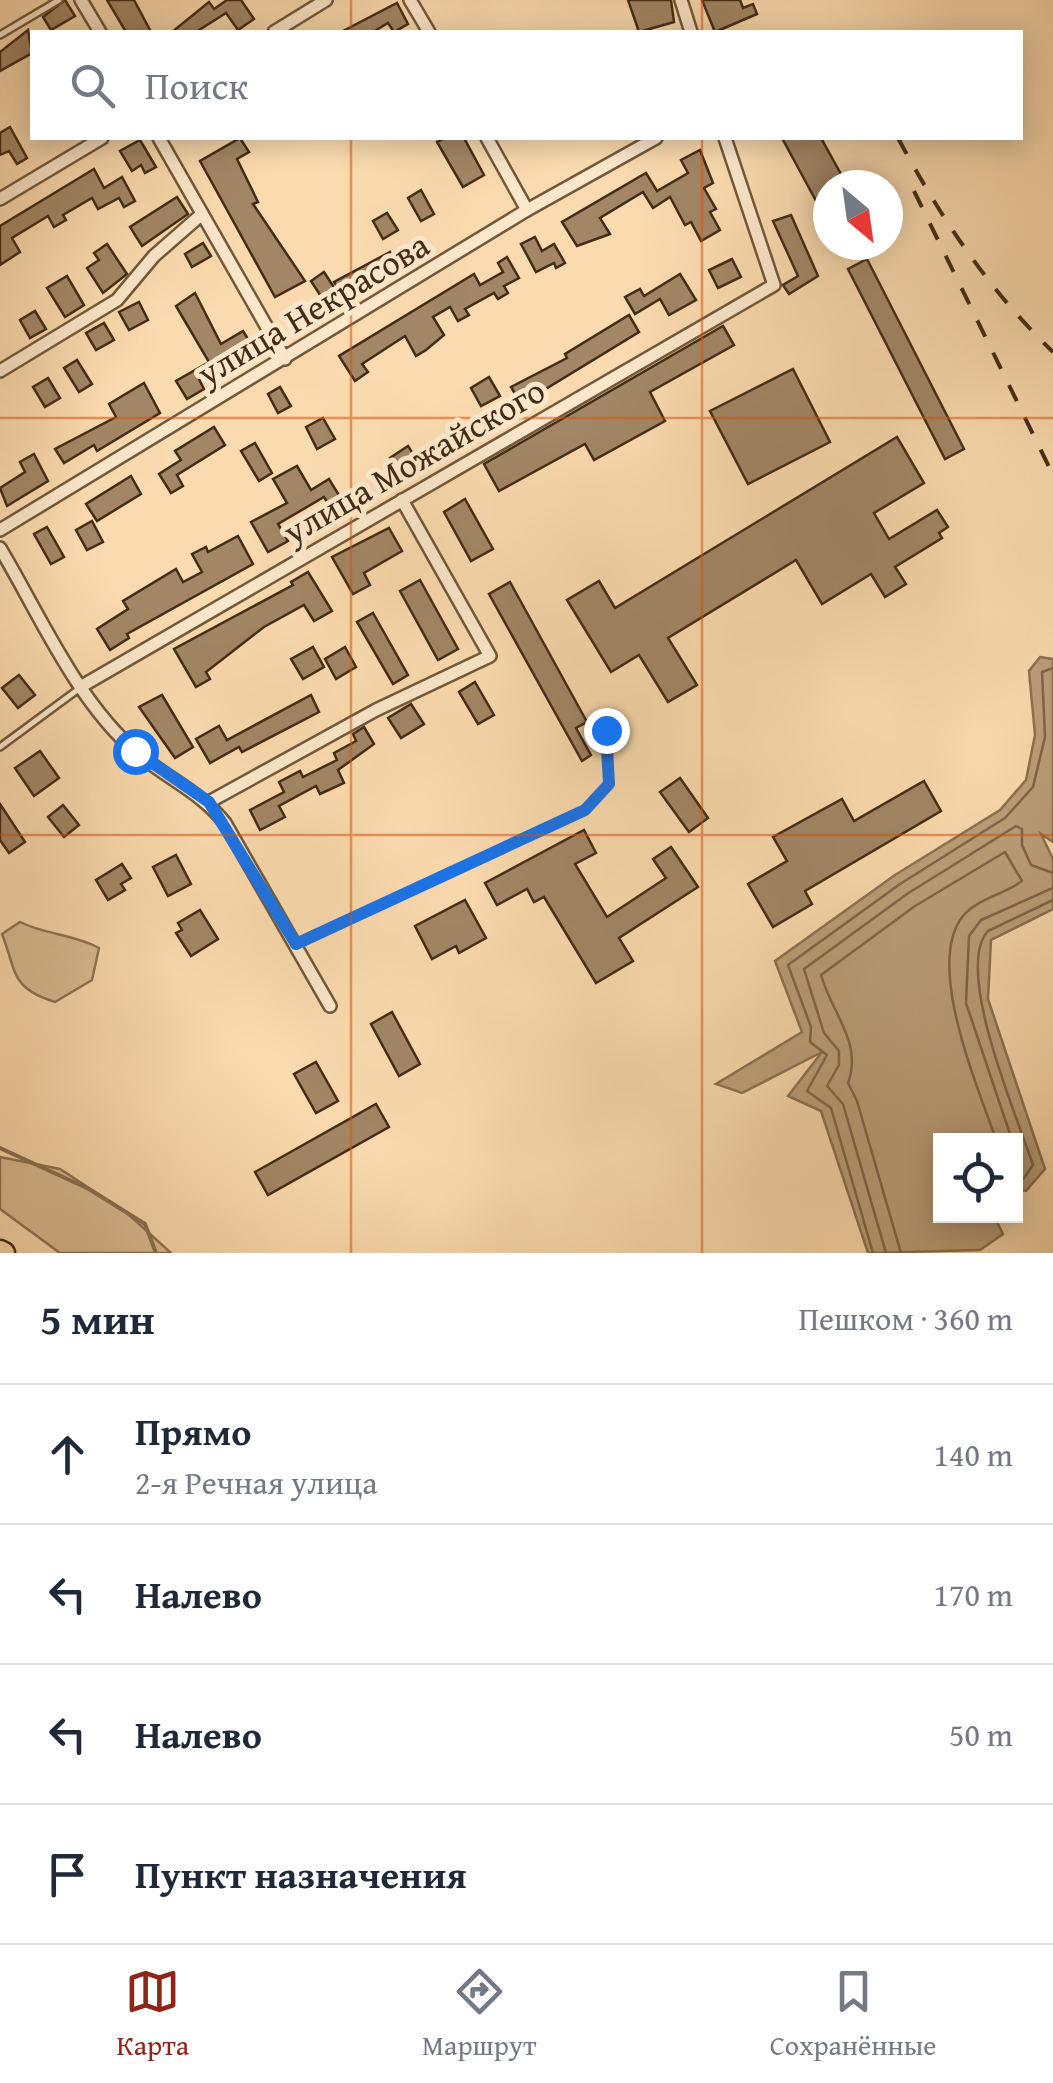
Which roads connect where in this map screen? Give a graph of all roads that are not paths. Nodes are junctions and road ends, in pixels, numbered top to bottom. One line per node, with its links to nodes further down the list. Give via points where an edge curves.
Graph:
1 (59, 0): 10 (lane)
2 (82, 0): 6 (street)
3 (326, 0): 7 (street)
4 (410, 0): 8 (street)
5 (681, 0): 9 (street)
6 (99, 30)
7 (277, 30)
8 (427, 30)
9 (690, 30)
10 (0, 36)
11 (99, 140): 16 (street)
12 (160, 140): 18 (street)
13 (488, 140): 17 (street)
14 (652, 140): 17 (street, улица Некрасова)
15 (726, 140): 21 (street, улица Можайского, via 774,285)
16 (0, 199)
17 (527, 210): 19 (street, улица Некрасова)
18 (202, 214): 19 (street); 20 (street, via 117,300)
19 (285, 358): 22 (street, улица Некрасова)
20 (0, 371)
21 (402, 500): 24 (street, улица Можайского); 27 (street, via 490,656)
22 (0, 530)
23 (0, 548): 24 (street)
24 (82, 686): 26 (lane); 27 (street, via 135,751)
25 (606, 730): 28 (lane, via 609,784 585,810)
26 (0, 747)
27 (209, 802): 28 (street)
28 (296, 944): 29 (street)
29 (330, 1006)

